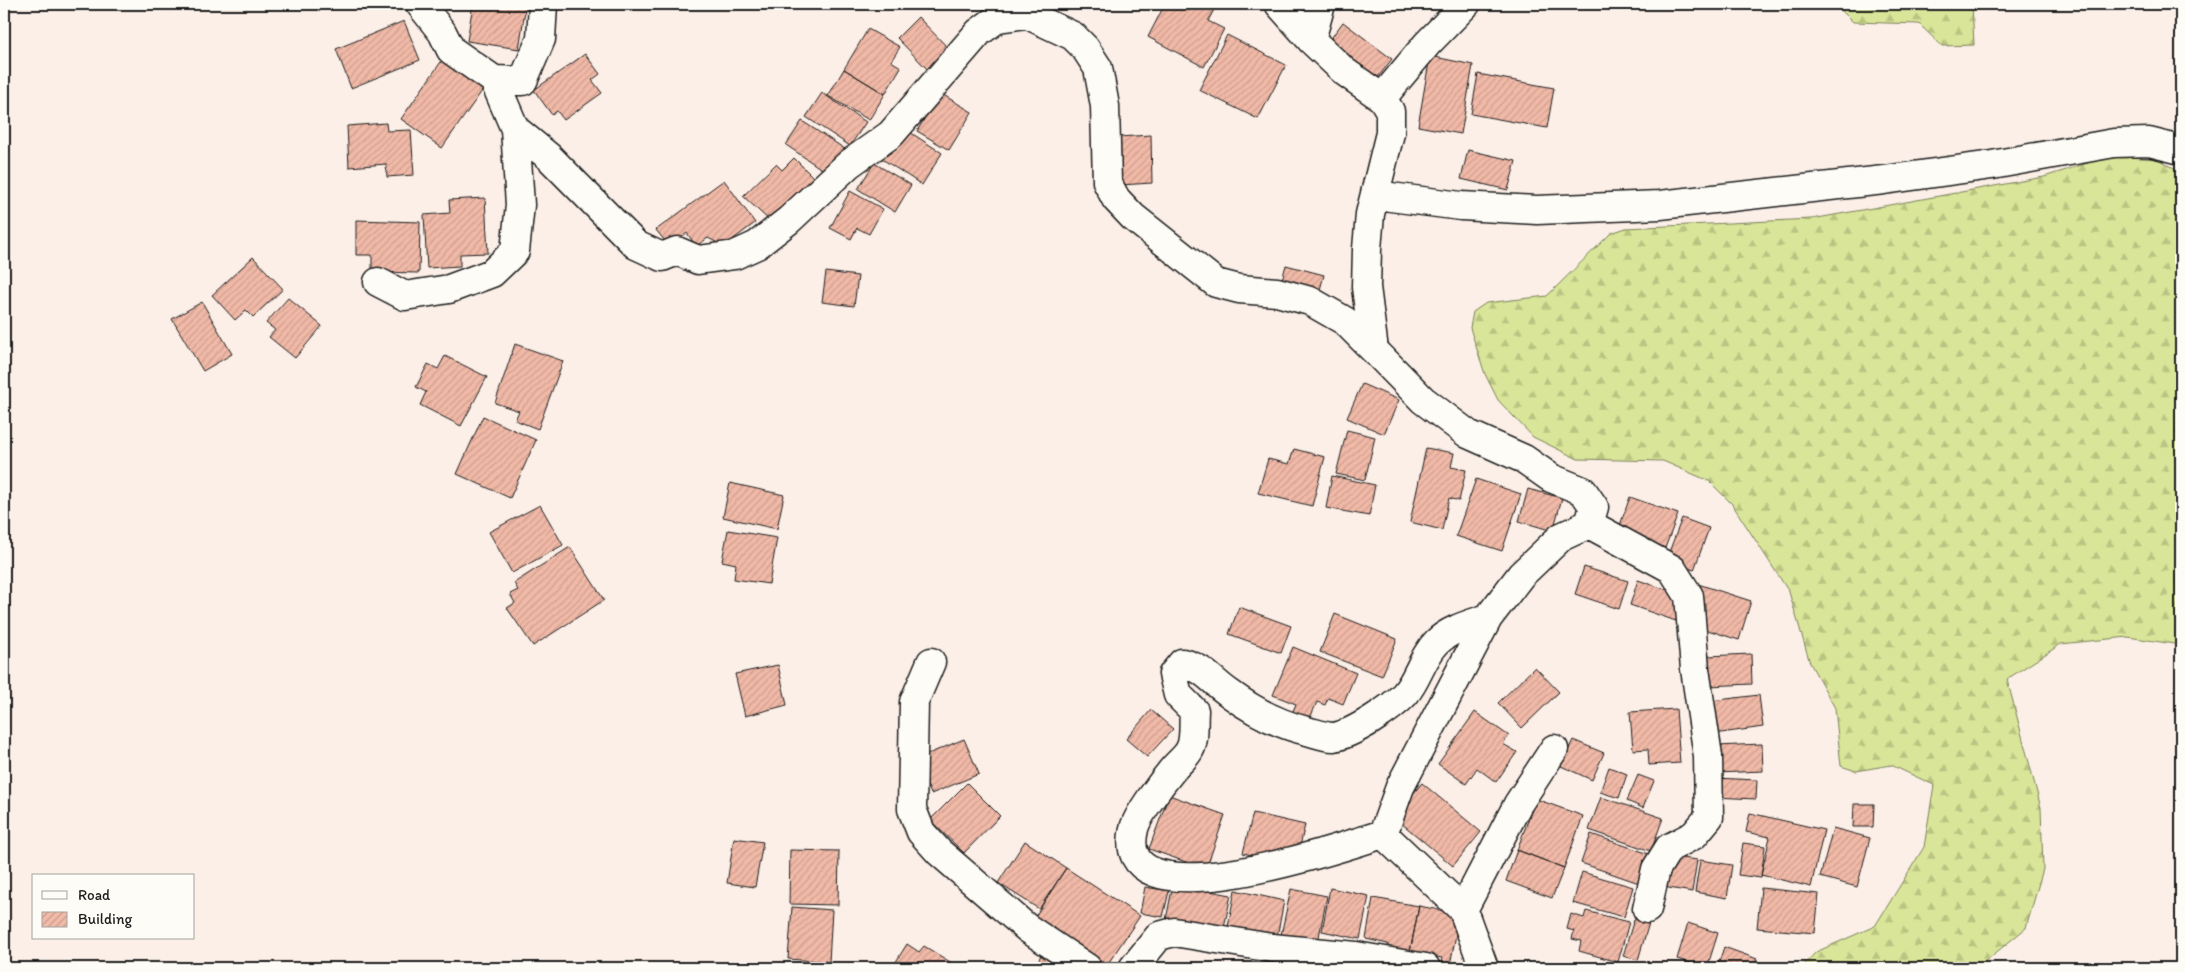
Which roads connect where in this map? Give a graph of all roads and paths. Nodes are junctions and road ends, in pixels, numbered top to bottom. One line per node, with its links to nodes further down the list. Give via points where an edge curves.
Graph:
1 (420, 4): 7 (street, via 442,32 451,50)
2 (543, 4): 7 (street, via 541,38 523,81)
3 (1279, 4): 6 (street)
4 (1321, 4): 6 (street)
5 (1466, 4): 8 (street)
6 (1312, 40): 8 (street, via 1345,72)
7 (494, 80): 9 (street)
8 (1382, 98): 11 (street, via 1390,111 1390,133)
9 (515, 129): 12 (street, via 520,177 515,252 492,273 448,289 405,296); 13 (street, via 549,157 636,244 662,257 677,251 698,260 735,256 789,220 849,164 891,134 979,32 998,18 1026,14 1073,36 1098,68 1104,106 1107,182 1116,199 1133,217 1216,283 1239,289 1277,292 1310,301 1346,321)
10 (2181, 150): 11 (street, via 2149,142 2114,143 1884,180 1660,205 1537,210 1461,206)
11 (1376, 196): 13 (street, via 1370,214 1366,287)
12 (378, 282)
13 (1374, 350): 14 (street, via 1423,400 1468,434 1524,459 1551,478 1583,491 1594,507)
14 (1589, 524): 15 (street, via 1561,537 1521,575); 19 (street, via 1672,569 1689,596 1695,669 1708,756 1709,817 1694,835 1669,848 1656,869)
15 (1488, 618): 18 (street, via 1400,787); 18 (street, via 1453,630 1438,641 1425,656 1405,693 1392,706 1333,737 1265,718 1228,693 1198,667 1182,663 1172,674 1178,695 1194,711 1191,748 1166,778 1134,828 1132,849 1138,862 1150,871 1171,877 1242,873 1288,864)
16 (931, 662): 21 (street, via 914,702 912,809 921,832 939,852 1027,928)
17 (1554, 749): 20 (street, via 1518,804)
18 (1383, 834): 20 (street)
19 (1647, 909)
20 (1463, 910): 24 (street)
21 (1087, 968)
22 (1133, 968): 23 (street, via 1159,936 1174,932)
23 (1426, 968)
24 (1484, 968)

